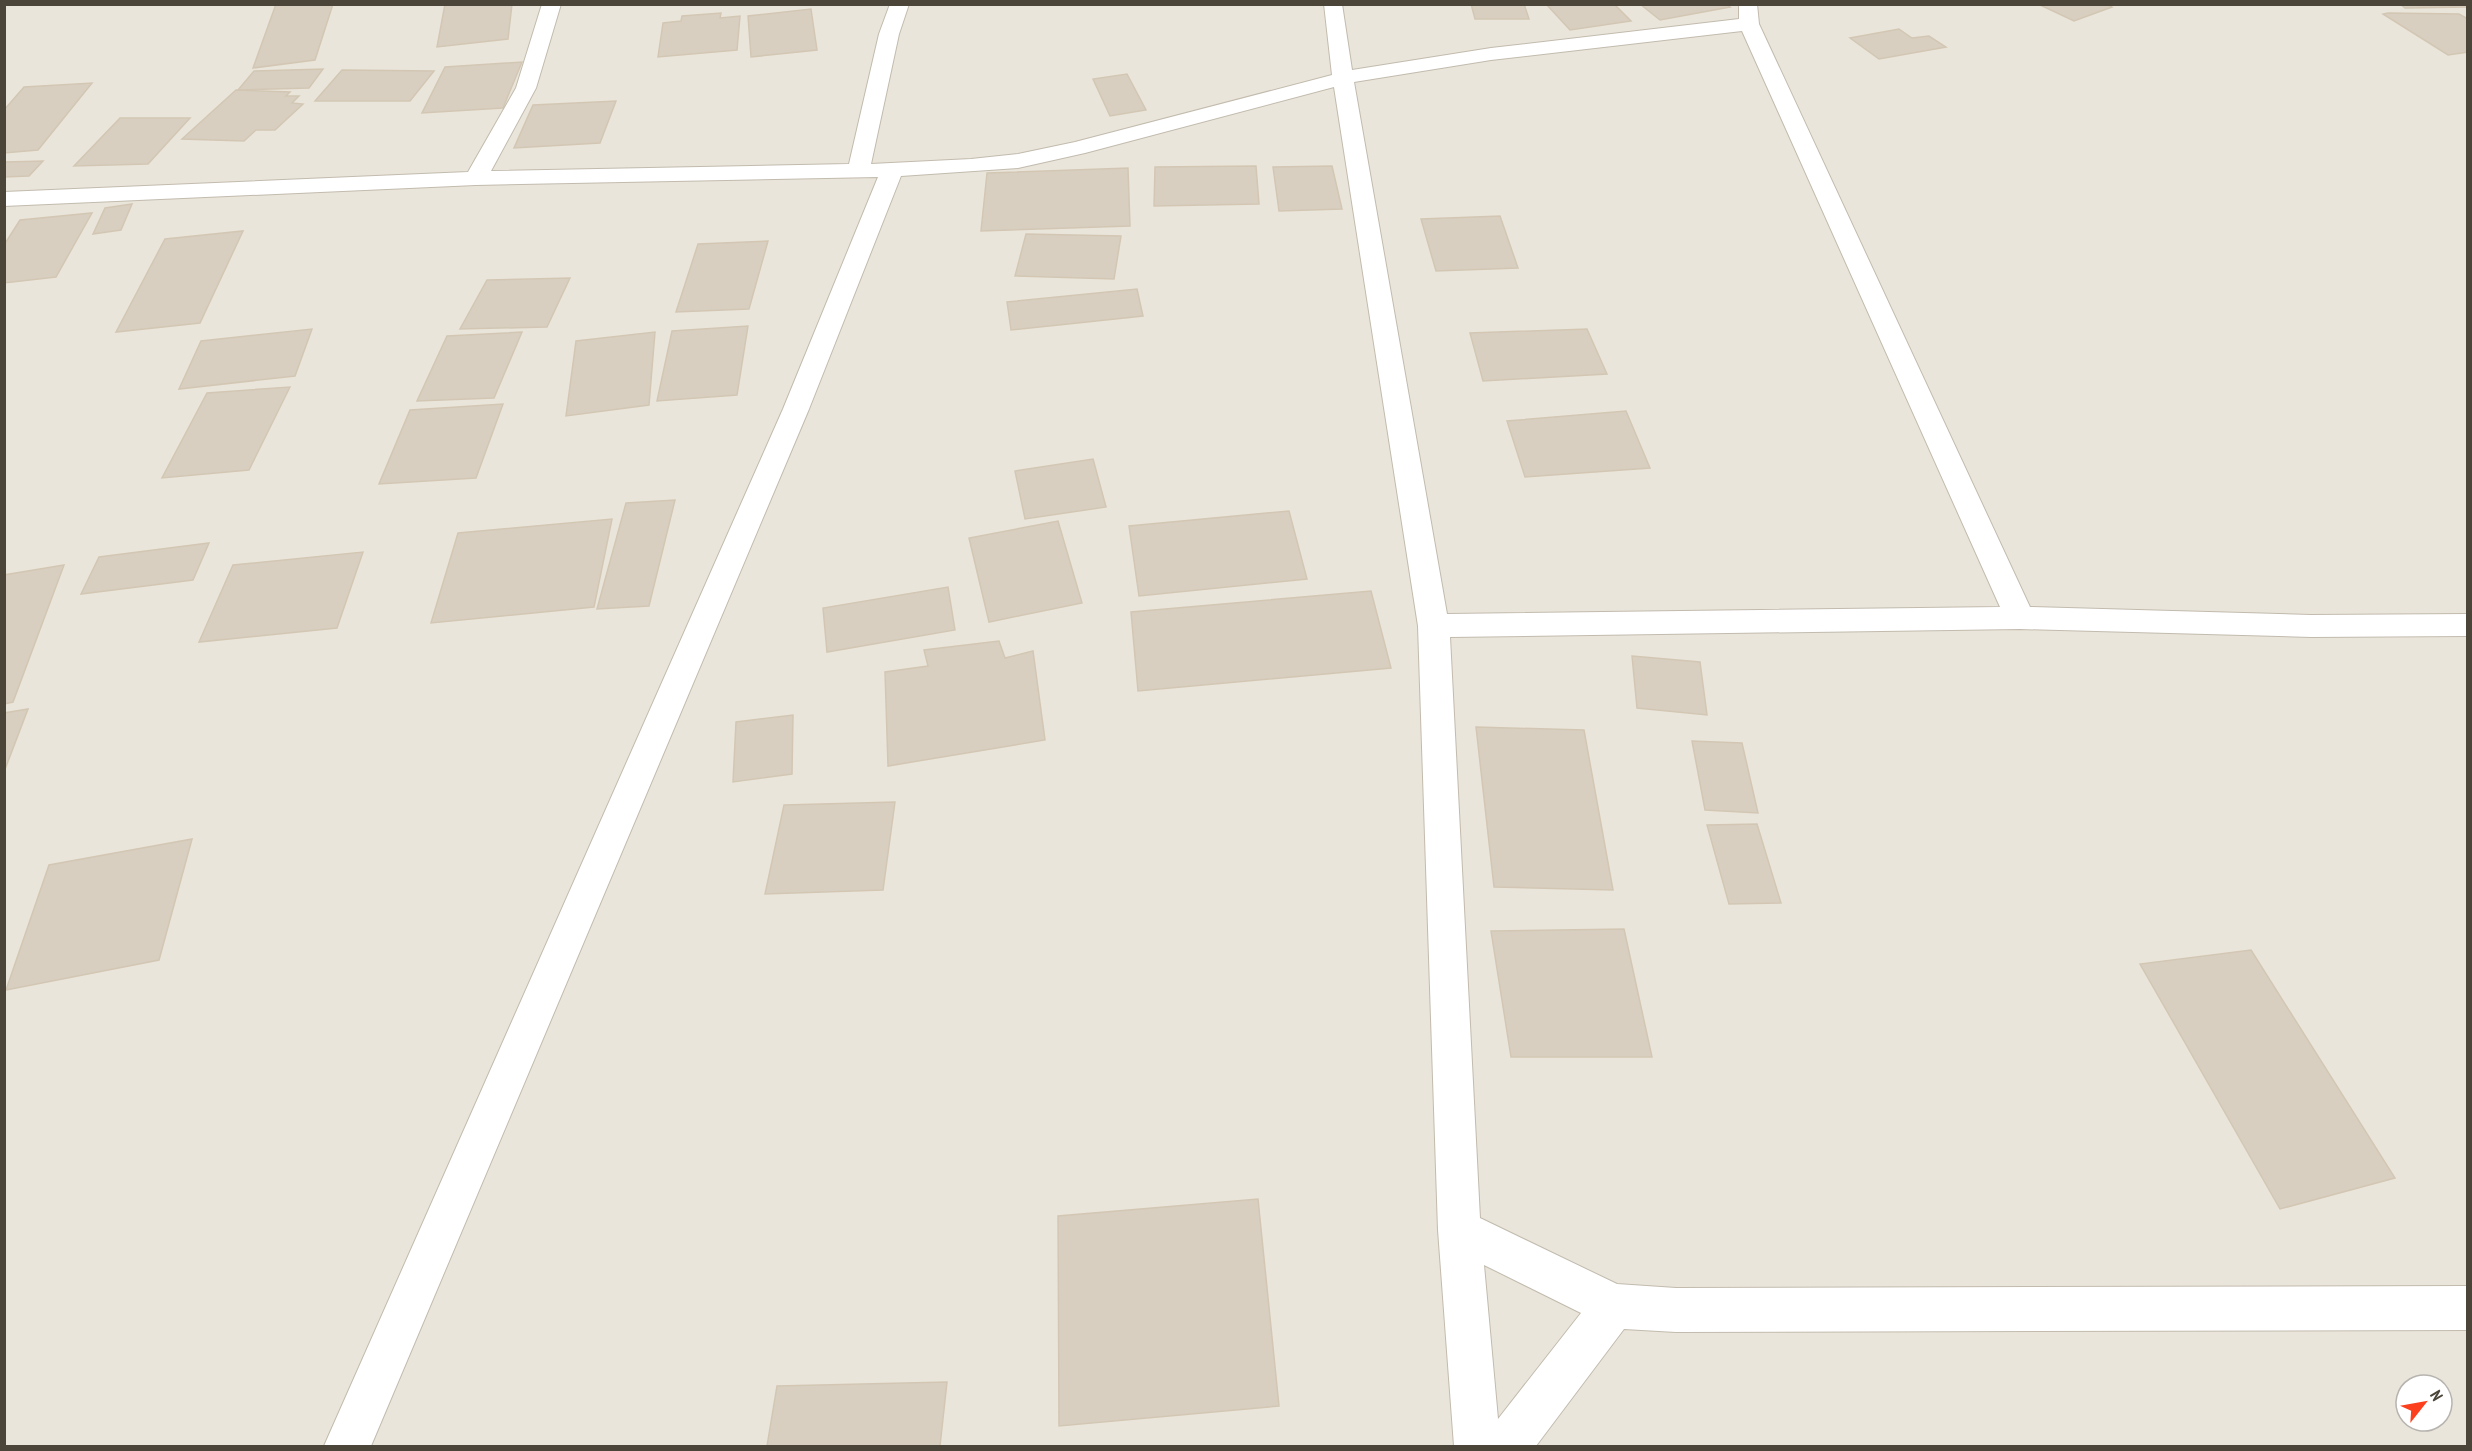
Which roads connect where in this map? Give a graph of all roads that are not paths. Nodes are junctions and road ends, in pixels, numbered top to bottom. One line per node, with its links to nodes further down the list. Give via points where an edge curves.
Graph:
1 (552, 4): 7 (street, via 526,88)
2 (900, 4): 6 (street, via 889,34)
3 (1333, 4): 5 (street)
4 (1748, 14): 5 (street); 9 (street)
5 (1343, 78): 6 (street, via 1028,159); 11 (street)
6 (876, 169): 7 (street); 15 (street, via 791,420)
7 (476, 178): 8 (street)
8 (4, 199)
9 (2020, 618): 10 (street, via 2311,626); 11 (street)
10 (2468, 625)
11 (1434, 626): 12 (street)
12 (1459, 1230): 13 (street); 16 (street)
13 (1614, 1306): 14 (street, via 1676,1310); 17 (street)
14 (2468, 1308)
15 (347, 1446)
16 (1477, 1446)
17 (1507, 1446)

